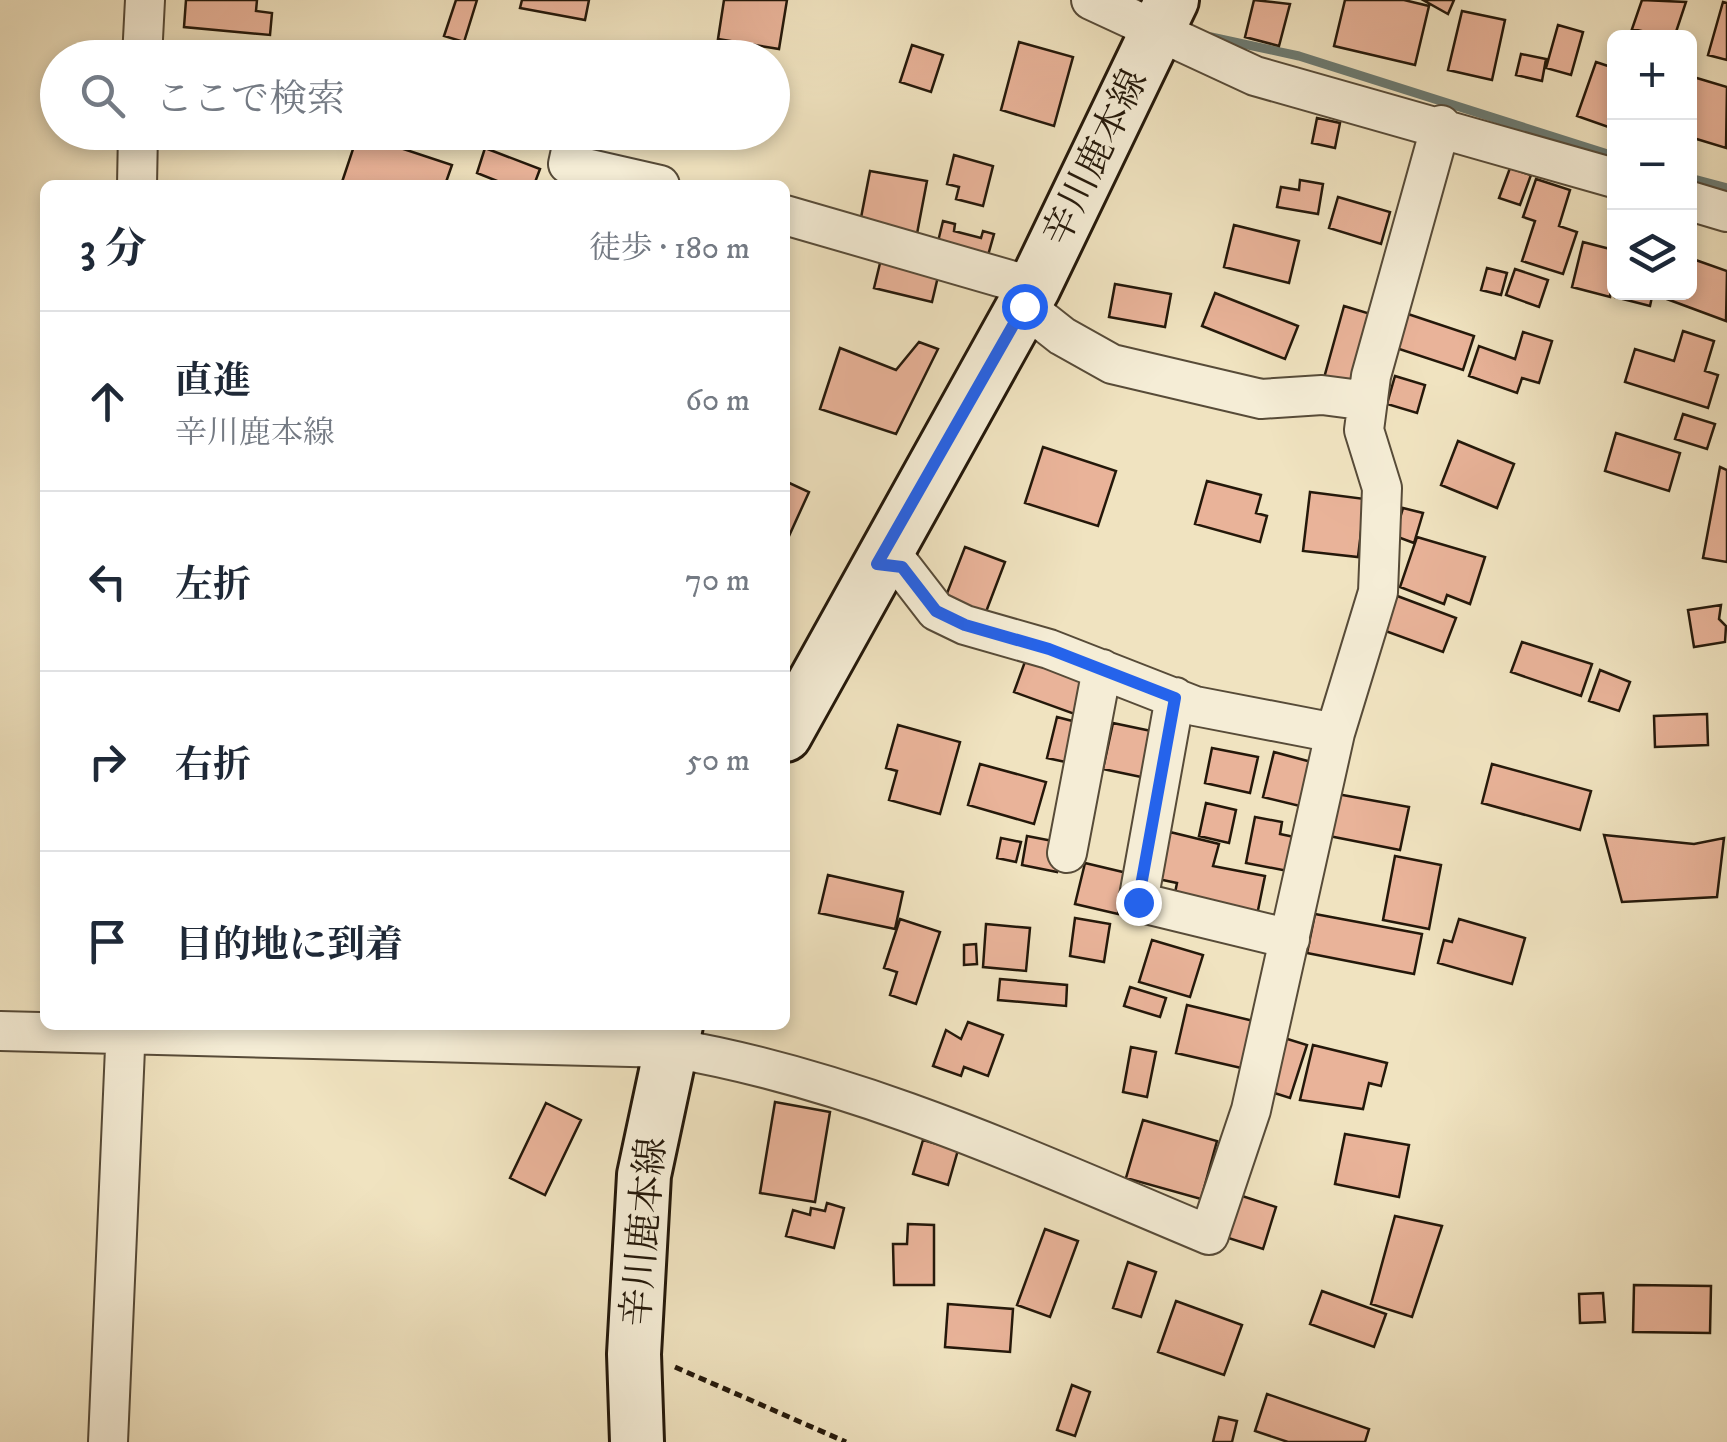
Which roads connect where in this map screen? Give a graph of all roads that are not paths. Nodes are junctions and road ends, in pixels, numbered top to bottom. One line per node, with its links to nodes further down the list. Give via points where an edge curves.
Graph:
1 (145, 0): 4 (street)
2 (1091, 0): 3 (street)
3 (1165, 14): 5 (street, via 1256,76); 14 (main road, 辛川鹿本線)
4 (143, 40)
5 (1441, 125): 8 (street); 15 (street)
6 (138, 150): 9 (street)
7 (571, 150): 10 (street, via 568,164)
8 (1607, 176)
9 (137, 180)
10 (638, 180)
11 (1697, 203): 12 (street)
12 (1727, 212)
13 (790, 217): 14 (street)
14 (1029, 296): 15 (street, via 1062,336 1112,364 1261,399 1322,395); 16 (main road, 辛川鹿本線)
15 (1368, 401): 20 (street, via 1364,430 1382,488 1378,592)
16 (877, 564): 17 (street, via 902,567 936,611 965,625); 19 (main road, 辛川鹿本線)
17 (1102, 669): 18 (street); 21 (street)
18 (1175, 698): 20 (street); 22 (street, via 1138,902)
19 (790, 726)
20 (1335, 733): 22 (street)
21 (1068, 853)
22 (1290, 939): 25 (street, via 1251,1110 1209,1235 915,1113)
23 (126, 1030): 24 (street); 25 (street); 26 (street)
24 (0, 1031)
25 (674, 1037): 27 (main road, 辛川鹿本線, via 644,1174 634,1354)
26 (108, 1442)
27 (638, 1442)

